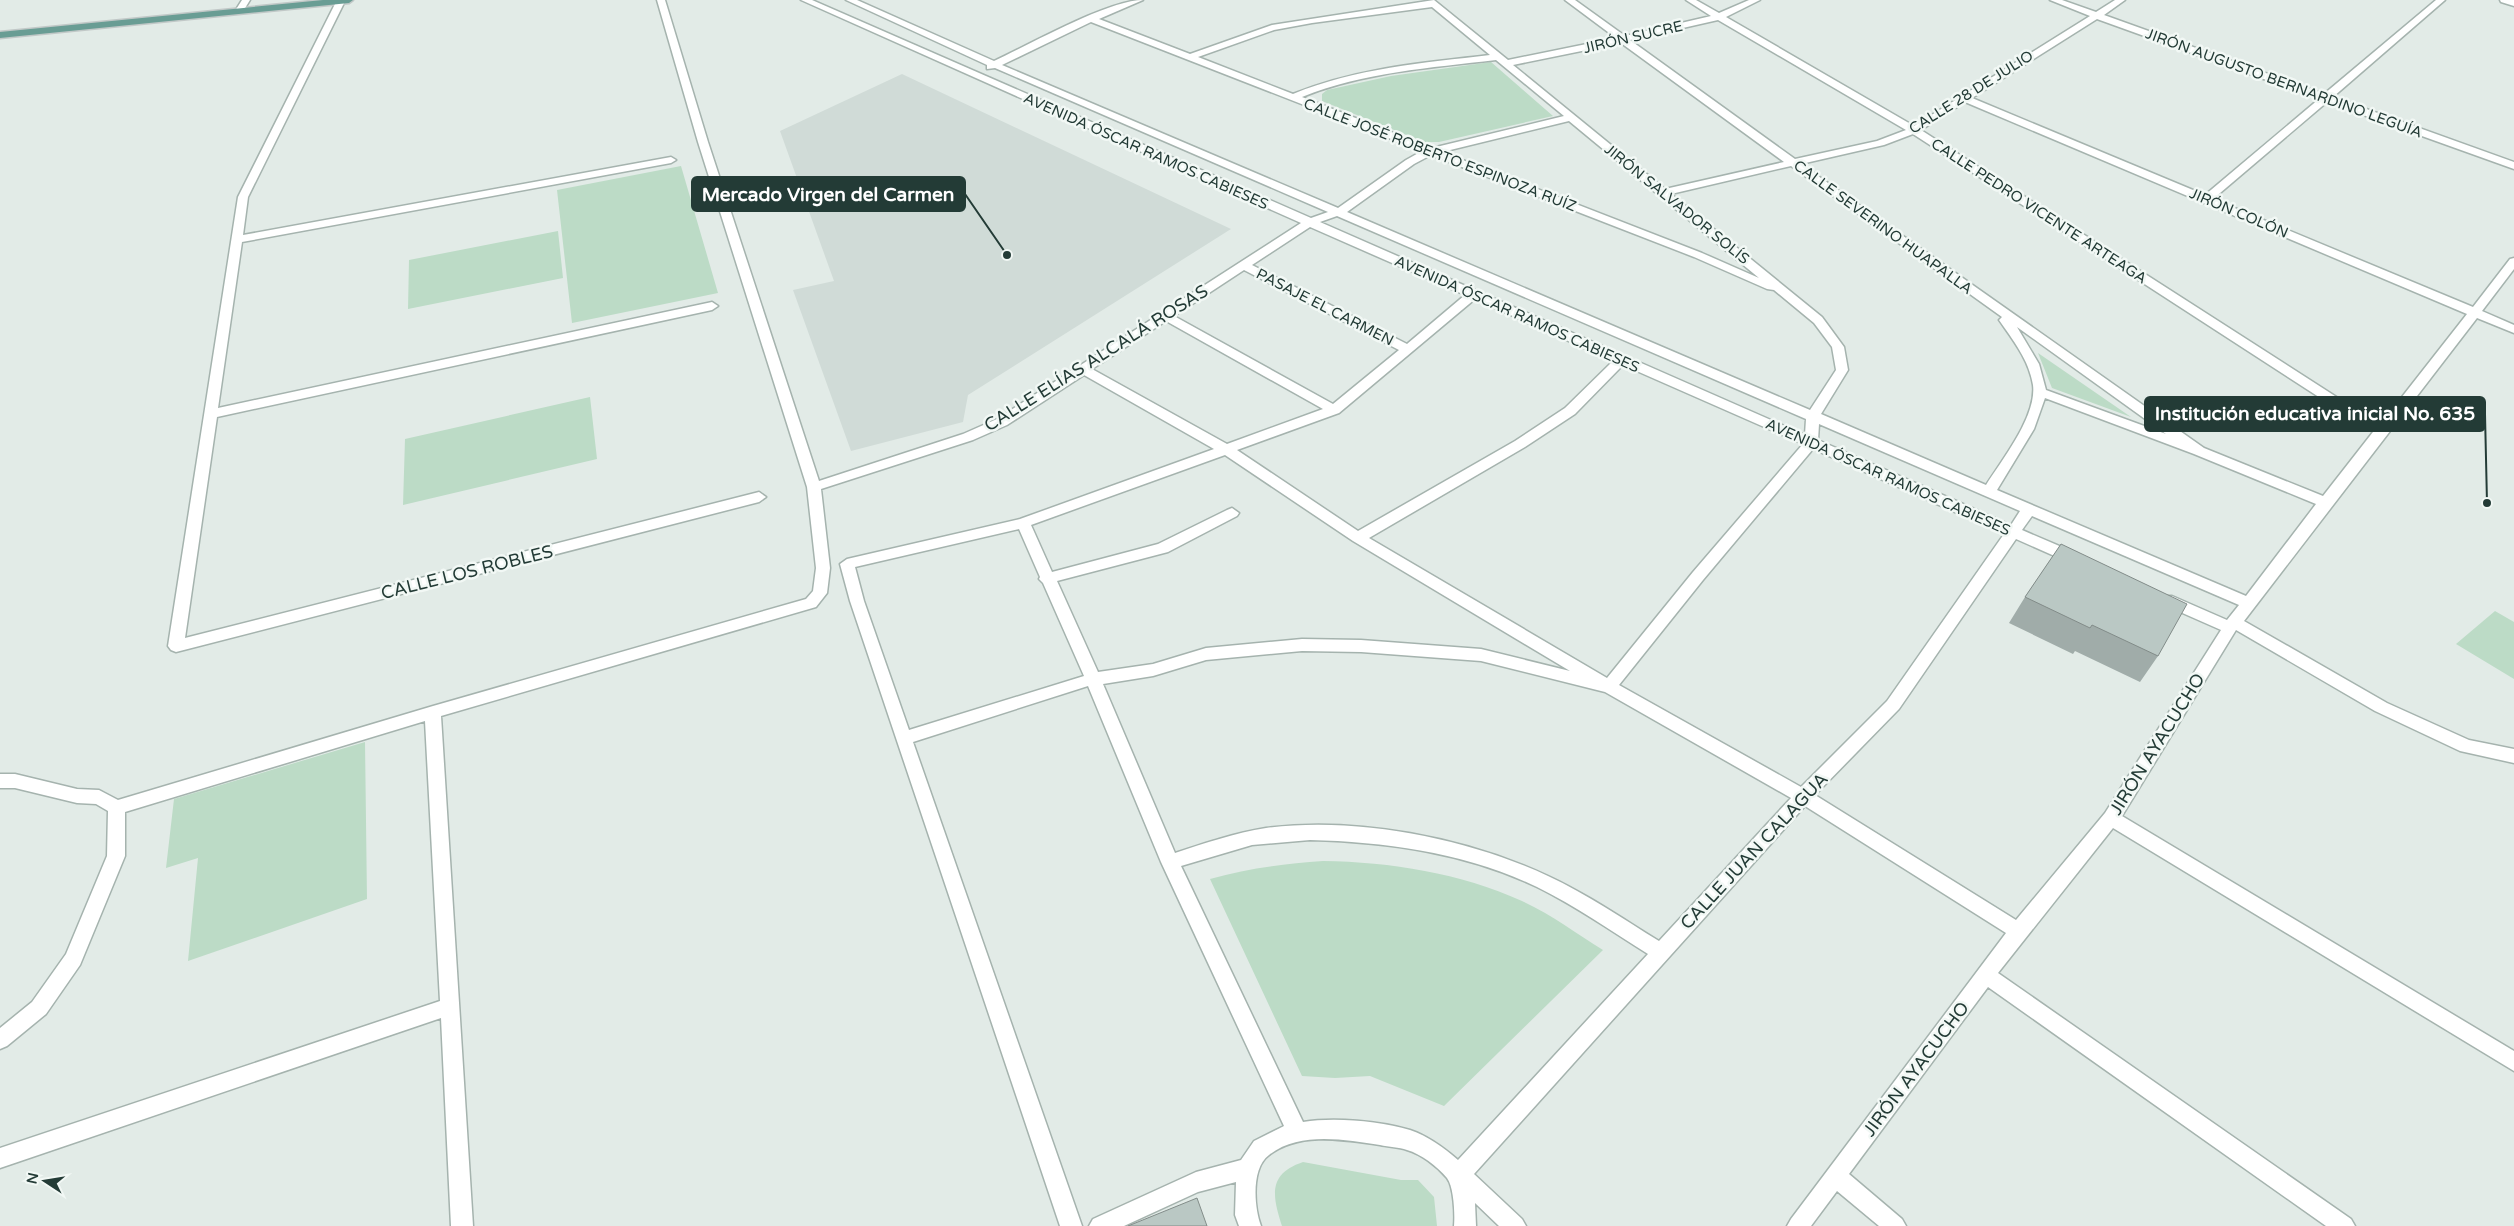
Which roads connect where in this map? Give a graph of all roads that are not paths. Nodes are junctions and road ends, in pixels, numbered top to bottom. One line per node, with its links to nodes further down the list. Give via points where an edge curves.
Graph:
1 (246, 0): 16 (street)
2 (345, 0): 16 (main road); 39 (street, via 243,197)
3 (661, 0): 60 (street)
4 (804, 0): 25 (street, AVENIDA ÓSCAR RAMOS CABIESES)
5 (850, 0): 24 (street, AVENIDA ÓSCAR RAMOS CABIESES)
6 (1139, 0): 19 (street)
7 (1569, 0): 21 (street, CALLE SEVERINO HUAPALLA)
8 (1690, 0): 18 (street, CALLE PEDRO VICENTE ARTEAGA)
9 (1756, 0): 18 (street, JIRÓN SUCRE)
10 (2054, 0): 17 (street, JIRÓN AUGUSTO BERNARDINO LEGUÍA)
11 (2120, 0): 17 (street, CALLE 28 DE JULIO)
12 (2441, 0): 26 (street)
13 (2504, 0): 15 (street)
14 (1431, 2): 22 (street, via 1272,28); 23 (street, JIRÓN SALVADOR SOLÍS)
15 (2514, 3)
16 (239, 11): 20 (main road)
17 (2095, 14): 26 (street, JIRÓN AUGUSTO BERNARDINO LEGUÍA); 28 (street, CALLE 28 DE JULIO)
18 (1718, 17): 21 (street, JIRÓN SUCRE); 30 (street, CALLE PEDRO VICENTE ARTEAGA)
19 (1091, 19): 22 (street, CALLE JOSÉ ROBERTO ESPINOZA RUÍZ); 24 (street)
20 (0, 35)
21 (1624, 39): 23 (street, JIRÓN SUCRE); 33 (street, CALLE SEVERINO HUAPALLA)
22 (1188, 58): 27 (street, CALLE JOSÉ ROBERTO ESPINOZA RUÍZ)
23 (1502, 60): 27 (street, JIRÓN SUCRE, via 1347,80 1311,89); 29 (street, JIRÓN SALVADOR SOLÍS)
24 (995, 65): 25 (street); 37 (street, AVENIDA ÓSCAR RAMOS CABIESES)
25 (974, 75): 38 (street, AVENIDA ÓSCAR RAMOS CABIESES)
26 (2326, 96): 34 (street, JIRÓN AUGUSTO BERNARDINO LEGUÍA); 36 (street)
27 (1292, 98): 31 (street, CALLE JOSÉ ROBERTO ESPINOZA RUÍZ)
28 (1963, 98): 30 (street, CALLE 28 DE JULIO); 36 (street, JIRÓN COLÓN)
29 (1572, 117): 31 (street, CALLE ELÍAS ALCALÁ ROSAS); 35 (street, JIRÓN SALVADOR SOLÍS)
30 (1914, 130): 33 (street, CALLE 28 DE JULIO, via 1880,143); 56 (street, CALLE PEDRO VICENTE ARTEAGA)
31 (1429, 152): 37 (street, CALLE ELÍAS ALCALÁ ROSAS); 43 (street, CALLE JOSÉ ROBERTO ESPINOZA RUÍZ, via 1698,256)
32 (671, 160): 39 (street)
33 (1793, 164): 35 (street, CALLE 28 DE JULIO); 45 (street, CALLE SEVERINO HUAPALLA)
34 (2514, 166)
35 (1664, 192): 43 (street, JIRÓN SALVADOR SOLÍS)
36 (2207, 199): 46 (street, JIRÓN COLÓN)
37 (1341, 211): 38 (street, CALLE ELÍAS ALCALÁ ROSAS); 55 (street, AVENIDA ÓSCAR RAMOS CABIESES)
38 (1308, 223): 41 (street, CALLE ELÍAS ALCALÁ ROSAS); 42 (street, AVENIDA ÓSCAR RAMOS CABIESES)
39 (236, 240): 54 (street)
40 (2514, 261): 46 (street, JIRÓN AYACUCHO)
41 (1243, 265): 47 (street, CALLE ELÍAS ALCALÁ ROSAS); 49 (street, PASAJE EL CARMEN)
42 (1474, 295): 49 (street); 50 (street, AVENIDA ÓSCAR RAMOS CABIESES)
43 (1788, 295): 55 (street, JIRÓN SALVADOR SOLÍS, via 1818,320 1838,346 1842,359 1842,370)
44 (712, 306): 54 (street)
45 (1997, 309): 52 (street, via 2029,357); 59 (street, CALLE SEVERINO HUAPALLA)
46 (2475, 313): 48 (street, JIRÓN COLÓN); 56 (street, JIRÓN AYACUCHO)
47 (1166, 316): 51 (street, CALLE ELÍAS ALCALÁ ROSAS); 53 (street)
48 (2514, 329)
49 (1408, 349): 53 (street)
50 (1621, 360): 57 (street, AVENIDA ÓSCAR RAMOS CABIESES); 68 (street, via 1570,411 1527,440)
51 (1083, 370): 58 (street); 60 (street, CALLE ELÍAS ALCALÁ ROSAS, via 1002,422)
52 (2040, 392): 59 (street); 61 (street, via 2034,416)
53 (1334, 410): 58 (street)
54 (210, 414): 62 (street, CALLE LOS ROBLES, via 176,646)
55 (1813, 416): 57 (street, JIRÓN SALVADOR SOLÍS); 61 (street, AVENIDA ÓSCAR RAMOS CABIESES)
56 (2382, 432): 63 (street, JIRÓN AYACUCHO)
57 (1811, 443): 67 (street, AVENIDA ÓSCAR RAMOS CABIESES); 75 (street)
58 (1227, 450): 66 (street); 68 (street)
59 (2199, 452): 63 (street)
60 (814, 487): 76 (street, via 824,568 820,593 811,603)
61 (1989, 492): 64 (street, AVENIDA ÓSCAR RAMOS CABIESES)
62 (759, 497)
63 (2324, 502): 72 (street, JIRÓN AYACUCHO)
64 (2029, 509): 67 (street, CALLE JUAN CALAGUA); 72 (street, AVENIDA ÓSCAR RAMOS CABIESES)
65 (1232, 513): 70 (street, via 1163,548)
66 (1023, 523): 70 (street); 77 (street, via 848,564 856,601)
67 (2013, 531): 69 (street, AVENIDA ÓSCAR RAMOS CABIESES); 80 (street, CALLE JUAN CALAGUA, via 1893,705)
68 (1358, 538): 75 (street)
69 (2086, 564)
70 (1046, 579): 74 (street)
71 (2158, 596): 73 (street)
72 (2248, 603): 73 (street, JIRÓN AYACUCHO)
73 (2232, 625): 78 (street, via 2381,707 2466,746); 82 (street, JIRÓN AYACUCHO)
74 (1093, 680): 75 (street, via 1153,670 1206,654 1312,645 1481,655); 77 (street); 83 (street)
75 (1609, 687): 80 (street)
76 (433, 712): 81 (street); 87 (street)
77 (905, 738): 96 (street)
78 (2514, 756)
79 (0, 781): 81 (street, via 77,796 99,797)
80 (1804, 796): 84 (street); 85 (street, CALLE JUAN CALAGUA)
81 (116, 808): 88 (street, via 116,856 73,959 39,1008)
82 (2111, 818): 84 (street, JIRÓN AYACUCHO); 89 (street)
83 (1170, 862): 85 (street, via 1228,844 1279,834 1384,836 1482,858 1527,874); 90 (street)
84 (2018, 931): 86 (street, JIRÓN AYACUCHO)
85 (1661, 952): 93 (street, CALLE JUAN CALAGUA)
86 (1986, 975): 94 (street, JIRÓN AYACUCHO); 103 (street)
87 (450, 1006): 91 (street); 95 (street)
88 (0, 1040)
89 (2514, 1062)
90 (1297, 1132): 92 (street, via 1261,1148); 93 (street, via 1341,1129 1408,1140 1436,1154)
91 (0, 1158)
92 (1246, 1169): 97 (street, via 1196,1182); 98 (street, via 1246,1215)
93 (1458, 1176): 99 (street, via 1466,1212); 100 (street)
94 (1836, 1176): 101 (street, JIRÓN AYACUCHO); 102 (street)
95 (462, 1226)
96 (1071, 1226)
97 (1100, 1226)
98 (1250, 1226)
99 (1465, 1226)
100 (1515, 1226)
101 (1798, 1226)
102 (1895, 1226)
103 (2344, 1226)

